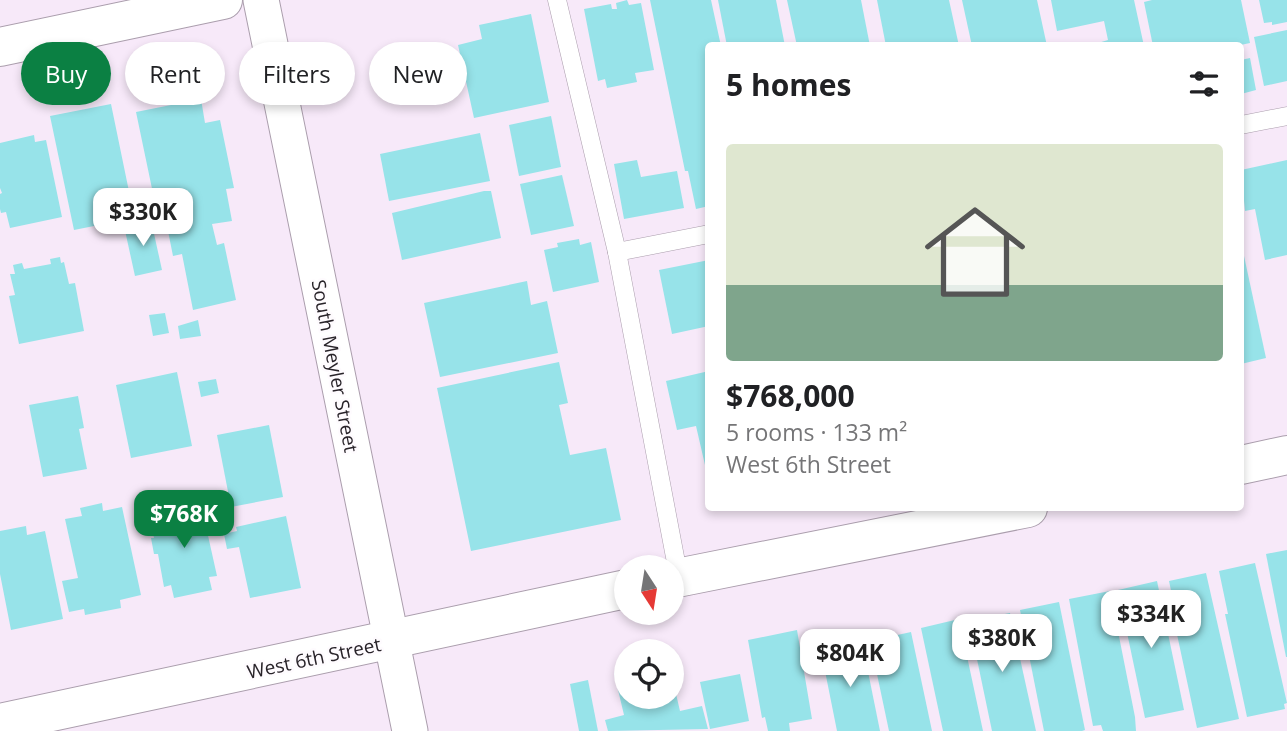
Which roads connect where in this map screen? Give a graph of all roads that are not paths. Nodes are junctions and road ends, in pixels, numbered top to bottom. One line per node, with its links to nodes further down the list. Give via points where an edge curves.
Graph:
1 (223, 0): 4 (street)
2 (261, 0): 15 (street, South Meyler Street)
3 (557, 0): 8 (lane)
4 (0, 47)
5 (1287, 116): 6 (lane)
6 (1244, 124)
7 (705, 235): 8 (lane)
8 (617, 253): 12 (lane)
9 (1287, 455): 10 (street)
10 (1244, 464)
11 (1013, 511): 13 (street)
12 (671, 555)
13 (684, 577)
14 (614, 592): 15 (street, West 6th Street)
15 (391, 641): 16 (street, West 6th Street); 17 (street, South Meyler Street)
16 (0, 723)
17 (410, 731)

